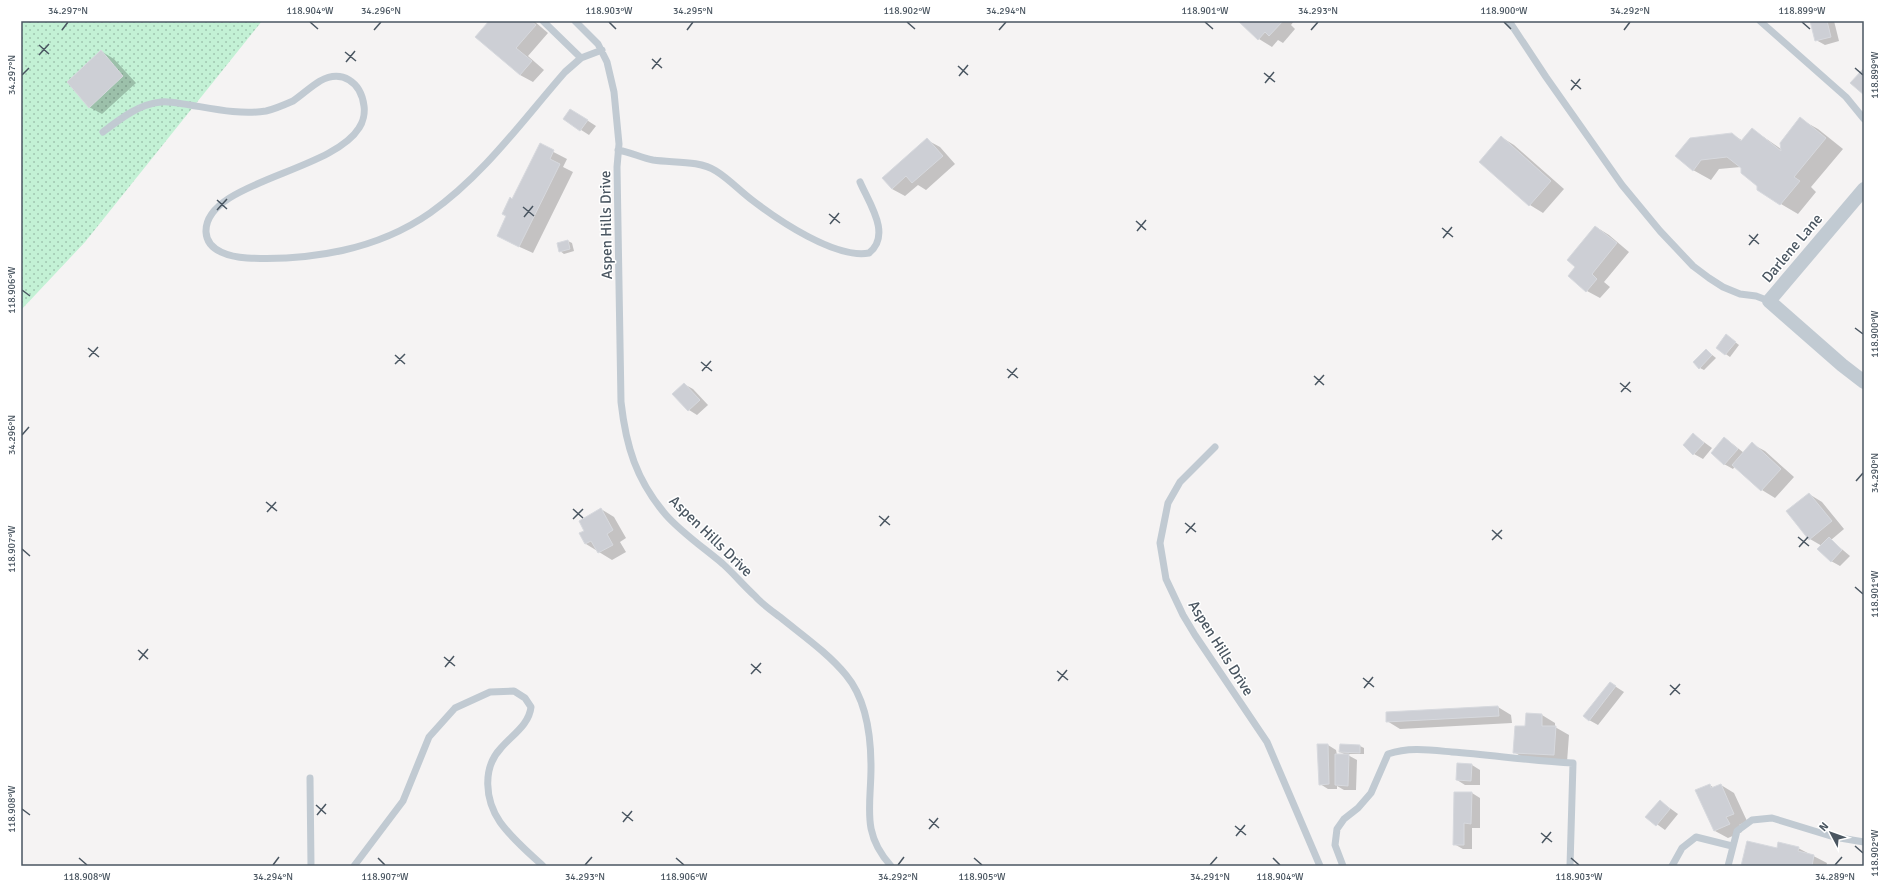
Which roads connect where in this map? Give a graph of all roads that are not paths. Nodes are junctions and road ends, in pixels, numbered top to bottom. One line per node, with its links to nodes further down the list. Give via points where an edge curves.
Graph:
1 (543, 21): 6 (lane)
2 (575, 21): 5 (lane, Aspen Hills Drive)
3 (1510, 21): 12 (lane, Darlene Lane, via 1622,185 1660,231 1693,266 1723,287)
4 (1760, 21): 7 (lane, via 1846,97)
5 (602, 50): 6 (lane); 9 (lane, Aspen Hills Drive, via 614,92)
6 (581, 58): 8 (lane, via 565,72 457,192 428,214 391,235 324,254 275,259 235,257 216,249 206,235 206,230 212,214 230,197 267,179 317,160 334,151 354,135 365,108 360,92 350,79 342,76 329,77 293,100 265,111 222,110 162,101 130,113)
7 (1864, 118)
8 (103, 132)
9 (618, 150): 10 (lane, via 653,160 696,165 716,171 772,215 808,236 852,254 868,253 878,241 879,225); 21 (lane, Aspen Hills Drive, via 621,402 630,453 643,482 666,514 755,597 812,643 846,676 858,696 867,723 871,767 869,822 878,849)
10 (860, 182)
11 (1864, 189): 12 (street, Darlene Lane)
12 (1769, 301): 13 (street)
13 (1864, 382)
14 (1215, 447): 22 (lane, Aspen Hills Drive, via 1180,482 1168,503 1160,543 1166,579 1195,635 1267,742)
15 (310, 778): 18 (lane)
16 (1864, 842): 17 (lane, via 1834,837 1772,818 1752,820 1737,831)
17 (1732, 846): 25 (lane, via 1696,837 1682,848); 26 (lane)
18 (311, 866)
19 (354, 866): 20 (lane, via 403,801 429,737 455,708 490,692 514,691 525,698 531,707 530,715 521,728 499,749 489,767 487,781 492,804 500,821 517,842)
20 (543, 866)
21 (891, 866)
22 (1320, 866)
23 (1343, 866): 24 (lane, via 1335,845 1337,829 1371,793 1388,754 1401,750 1468,753 1542,762 1574,763)
24 (1570, 866)
25 (1672, 866)
26 (1728, 866)

